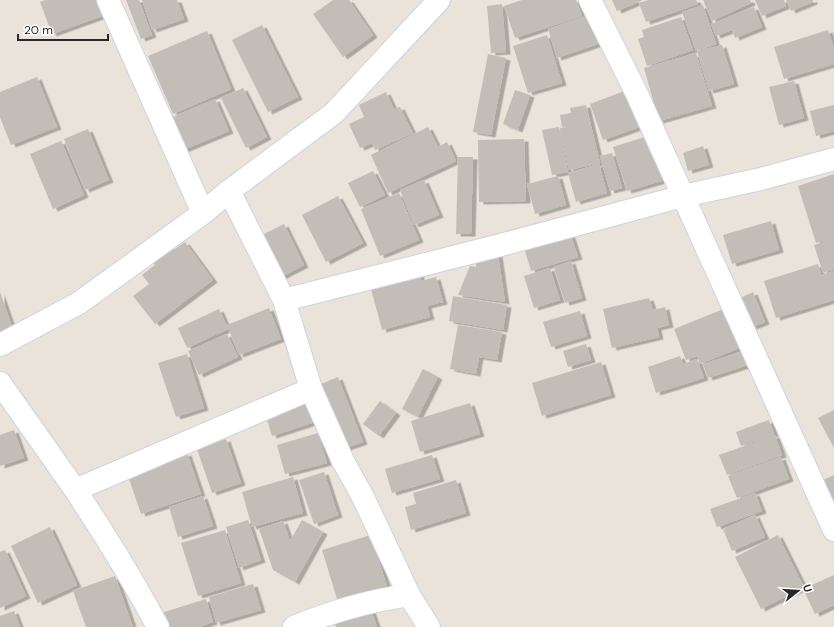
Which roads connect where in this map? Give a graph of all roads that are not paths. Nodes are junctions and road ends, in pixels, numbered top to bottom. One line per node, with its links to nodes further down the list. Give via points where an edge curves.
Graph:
1 (108, 0): 7 (street)
2 (439, 0): 5 (street, via 334,113)
3 (590, 0): 6 (street, via 636,92)
4 (834, 159): 6 (street, via 761,179)
5 (229, 191): 7 (street); 8 (street)
6 (683, 196): 8 (street); 13 (street)
7 (203, 213): 9 (street, via 79,303)
8 (284, 300): 11 (street)
9 (0, 345)
10 (0, 383): 12 (street)
11 (311, 389): 12 (street); 14 (street, via 343,461)
12 (75, 490): 15 (street, via 131,578)
13 (834, 530)
14 (410, 595): 16 (street, via 377,600 324,614); 17 (street)
15 (158, 627)
16 (294, 627)
17 (429, 627)

